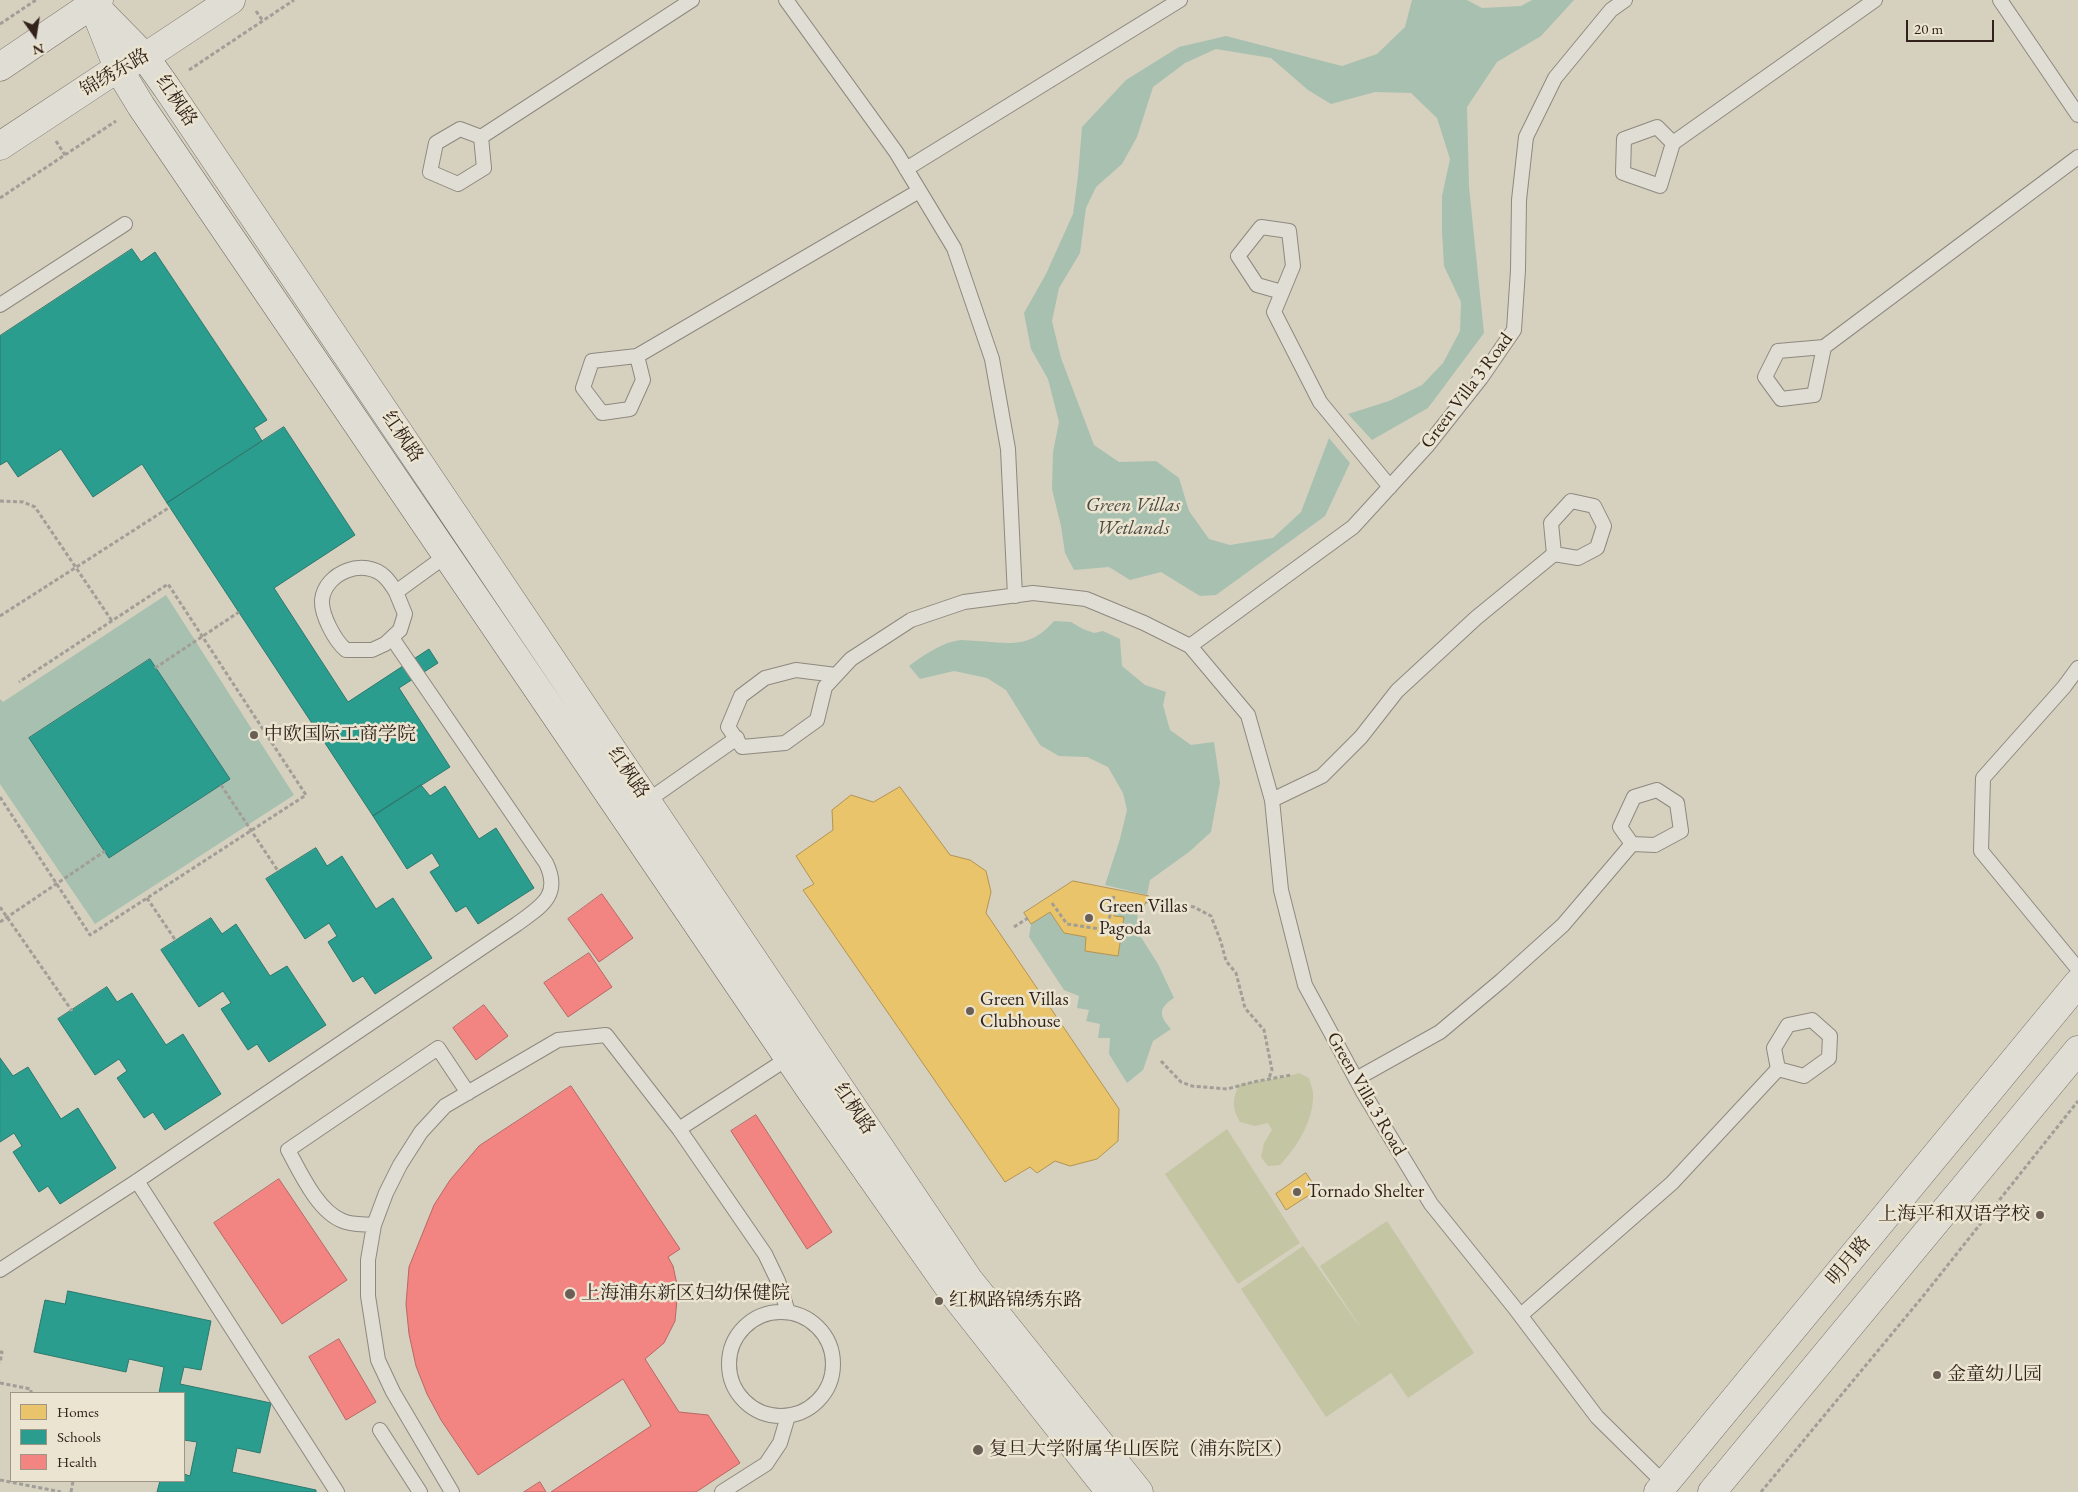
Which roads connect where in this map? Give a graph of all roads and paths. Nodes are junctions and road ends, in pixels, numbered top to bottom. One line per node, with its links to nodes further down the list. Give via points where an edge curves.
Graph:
1 (36, 0): 10 (path)
2 (231, 0): 11 (street, 锦绣东路)
3 (692, 0): 15 (lane)
4 (786, 0): 19 (lane)
5 (1180, 0): 19 (lane)
6 (1625, 0): 26 (lane, Green Villa 3 Road, via 1611,10 1555,78 1526,137 1519,200 1514,330 1464,401)
7 (1875, 0): 16 (lane)
8 (2000, 0): 14 (lane)
9 (96, 2): 11 (street, 红枫路); 12 (street); 13 (street, 红枫路)
10 (0, 24)
11 (145, 57): 13 (street, 锦绣东路); 48 (street, 红枫路)
12 (0, 67)
13 (118, 68): 17 (street, 锦绣东路); 30 (street, 红枫路)
14 (2078, 116)
15 (481, 137)
16 (1673, 143): 16 (lane, via 1660,186 1623,173 1624,139 1657,128)
17 (0, 146)
18 (2078, 157): 24 (lane)
19 (906, 169): 20 (lane)
20 (919, 191): 25 (lane); 33 (lane, via 954,248 992,359 1008,449)
21 (125, 224): 23 (lane)
22 (1282, 292): 22 (lane, via 1293,266 1289,231 1261,227 1238,256 1257,285); 26 (lane, via 1274,312 1320,402)
23 (0, 305)
24 (1824, 347): 24 (lane, via 1814,395 1781,399 1765,377 1778,351)
25 (637, 356): 25 (lane, via 592,361 583,388 602,413 630,409 643,380)
26 (1390, 487): 39 (lane, Green Villa 3 Road, via 1354,527)
27 (0, 501): 31 (path, via 24,502 34,508)
28 (170, 507): 31 (path)
29 (1554, 554): 29 (lane, via 1578,558 1597,548 1604,526 1594,506 1572,501 1551,523); 47 (lane, via 1476,618 1397,692 1361,737 1322,776)
30 (447, 555): 32 (lane); 67 (street, 红枫路)
31 (76, 567): 35 (path); 36 (path)
32 (396, 592): 38 (lane, via 405,614 400,630); 38 (lane, via 384,575 366,567 347,570 330,581 322,600 327,623 336,642 346,650 372,650)
33 (1015, 596): 39 (lane, Green Villa 3 Road, via 1034,593 1086,599 1144,622); 42 (lane, Green Villa 3 Road, via 964,602 911,620 851,658)
34 (239, 612): 37 (path)
35 (0, 616)
36 (112, 621): 37 (path, via 168,584); 43 (path)
37 (202, 636): 40 (path); 49 (path, via 306,795)
38 (392, 638): 77 (lane, via 546,863 552,876 548,898 517,924)
39 (1190, 646): 47 (lane, Green Villa 3 Road, via 1248,714)
40 (155, 668)
41 (2078, 668): 64 (lane, via 1983,778 1981,851)
42 (836, 675): 44 (lane, Green Villa 3 Road, via 825,687 817,720 785,743 742,747); 44 (lane, via 796,670 765,678 741,696 728,726)
43 (19, 682)
44 (736, 738): 48 (lane)
45 (221, 785): 49 (path)
46 (0, 797): 53 (path)
47 (1272, 800): 73 (lane, Green Villa 3 Road, via 1281,890 1305,985)
48 (647, 801): 67 (street, 红枫路)
49 (251, 830): 52 (path); 55 (path)
50 (1632, 844): 50 (lane, via 1655,845 1681,831 1676,803 1656,790 1634,797 1620,827); 73 (lane, via 1562,924 1502,980 1440,1032)
51 (105, 851): 53 (path)
52 (278, 872)
53 (57, 885): 55 (path, via 90,935); 59 (path)
54 (1114, 896): 57 (path, via 1107,930 1067,924)
55 (147, 898): 63 (path)
56 (1146, 902): 72 (path, via 1164,901 1194,907 1211,916 1226,961 1236,973 1245,1008 1264,1030 1272,1070)
57 (1052, 903)
58 (0, 906): 59 (path)
59 (8, 917): 61 (path); 66 (path)
60 (1028, 918): 62 (path)
61 (0, 922)
62 (1014, 927)
63 (176, 941)
64 (2078, 969)
65 (2078, 983): 89 (street, 明月路)
66 (72, 1011)
67 (799, 1050): 76 (lane); 95 (street, 红枫路, via 952,1292); 96 (street, 红枫路, via 969,1280)
68 (2078, 1050): 97 (street)
69 (1161, 1061): 72 (path, via 1181,1082 1192,1086 1227,1088)
70 (1778, 1069): 70 (lane, via 1804,1076 1830,1058 1830,1036 1812,1020 1788,1026 1774,1048); 81 (lane, via 1672,1183)
71 (1291, 1075): 72 (path)
72 (1269, 1078)
73 (1356, 1079): 81 (lane, Green Villa 3 Road, via 1431,1204)
74 (468, 1092): 76 (lane, via 558,1040 606,1035); 78 (lane, via 445,1106 421,1132 389,1186); 78 (lane, via 438,1048 288,1150 324,1209 343,1222)
75 (2078, 1101): 98 (path, via 1924,1295)
76 (679, 1130): 80 (lane, via 765,1254)
77 (136, 1182): 79 (lane); 91 (lane)
78 (374, 1225): 93 (lane, via 368,1260 368,1296 378,1360 393,1392)
79 (0, 1270)
80 (788, 1312): 86 (lane, via 804,1317 818,1327 828,1340 833,1356 833,1373 818,1402 804,1412); 86 (lane, via 770,1313 754,1320 732,1347 729,1364 732,1382 741,1398 754,1409 770,1415)
81 (1520, 1315): 89 (lane, Green Villa 3 Road, via 1597,1417)
82 (0, 1352): 83 (path)
83 (0, 1363)
84 (0, 1383): 85 (path, via 31,1389)
85 (31, 1392)
86 (788, 1416): 94 (lane, via 780,1443 766,1464)
87 (380, 1430): 92 (lane)
88 (10, 1482): 90 (path)
89 (1662, 1488)
90 (61, 1492)
91 (337, 1492)
92 (420, 1492)
93 (452, 1492)
94 (722, 1492)
95 (1110, 1492)
96 (1139, 1492)
97 (1712, 1492)
98 (1761, 1492)

